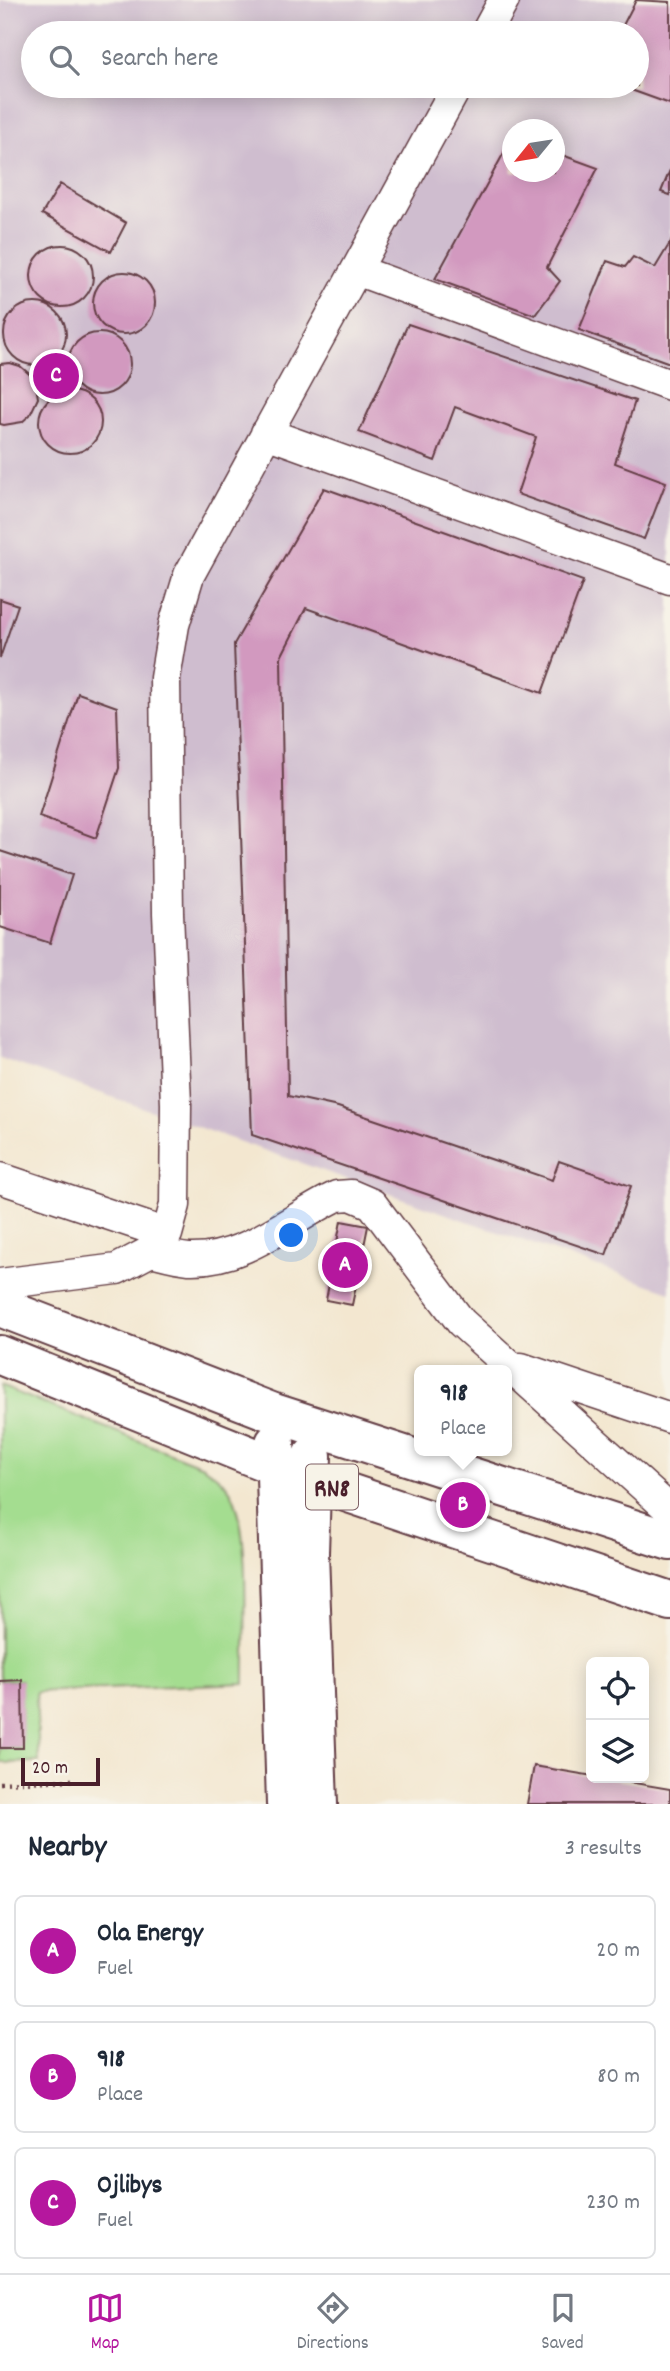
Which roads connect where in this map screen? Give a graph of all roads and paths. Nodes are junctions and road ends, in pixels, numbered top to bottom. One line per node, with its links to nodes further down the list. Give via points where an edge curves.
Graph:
1 (504, 0): 2 (street)
2 (493, 21)
3 (450, 98): 4 (street)
4 (356, 270): 5 (street); 6 (street)
5 (670, 385)
6 (267, 433): 7 (street); 9 (street, via 189,575 165,678 176,1115 175,1205)
7 (670, 579)
8 (0, 1178): 9 (street)
9 (159, 1242): 10 (street, via 117,1269); 13 (street, via 190,1259 233,1252 274,1234 337,1196 362,1198 382,1214 461,1322)
10 (0, 1284)
11 (0, 1307): 17 (main road, RN8)
12 (0, 1355): 20 (main road, RN8)
13 (509, 1364): 15 (street)
14 (512, 1365): 18 (street)
15 (512, 1365)
16 (512, 1367): 21 (street)
17 (274, 1413): 19 (main road, RN8); 20 (main road)
18 (670, 1418)
19 (314, 1427): 20 (main road); 22 (main road, RN8)
20 (293, 1473): 23 (main road, RN8); 26 (main road); 27 (main road, via 310,1630)
21 (670, 1510)
22 (670, 1541)
23 (670, 1601)
24 (72, 1780): 25 (path)
25 (0, 1783)
26 (286, 1804)
27 (318, 1804)

